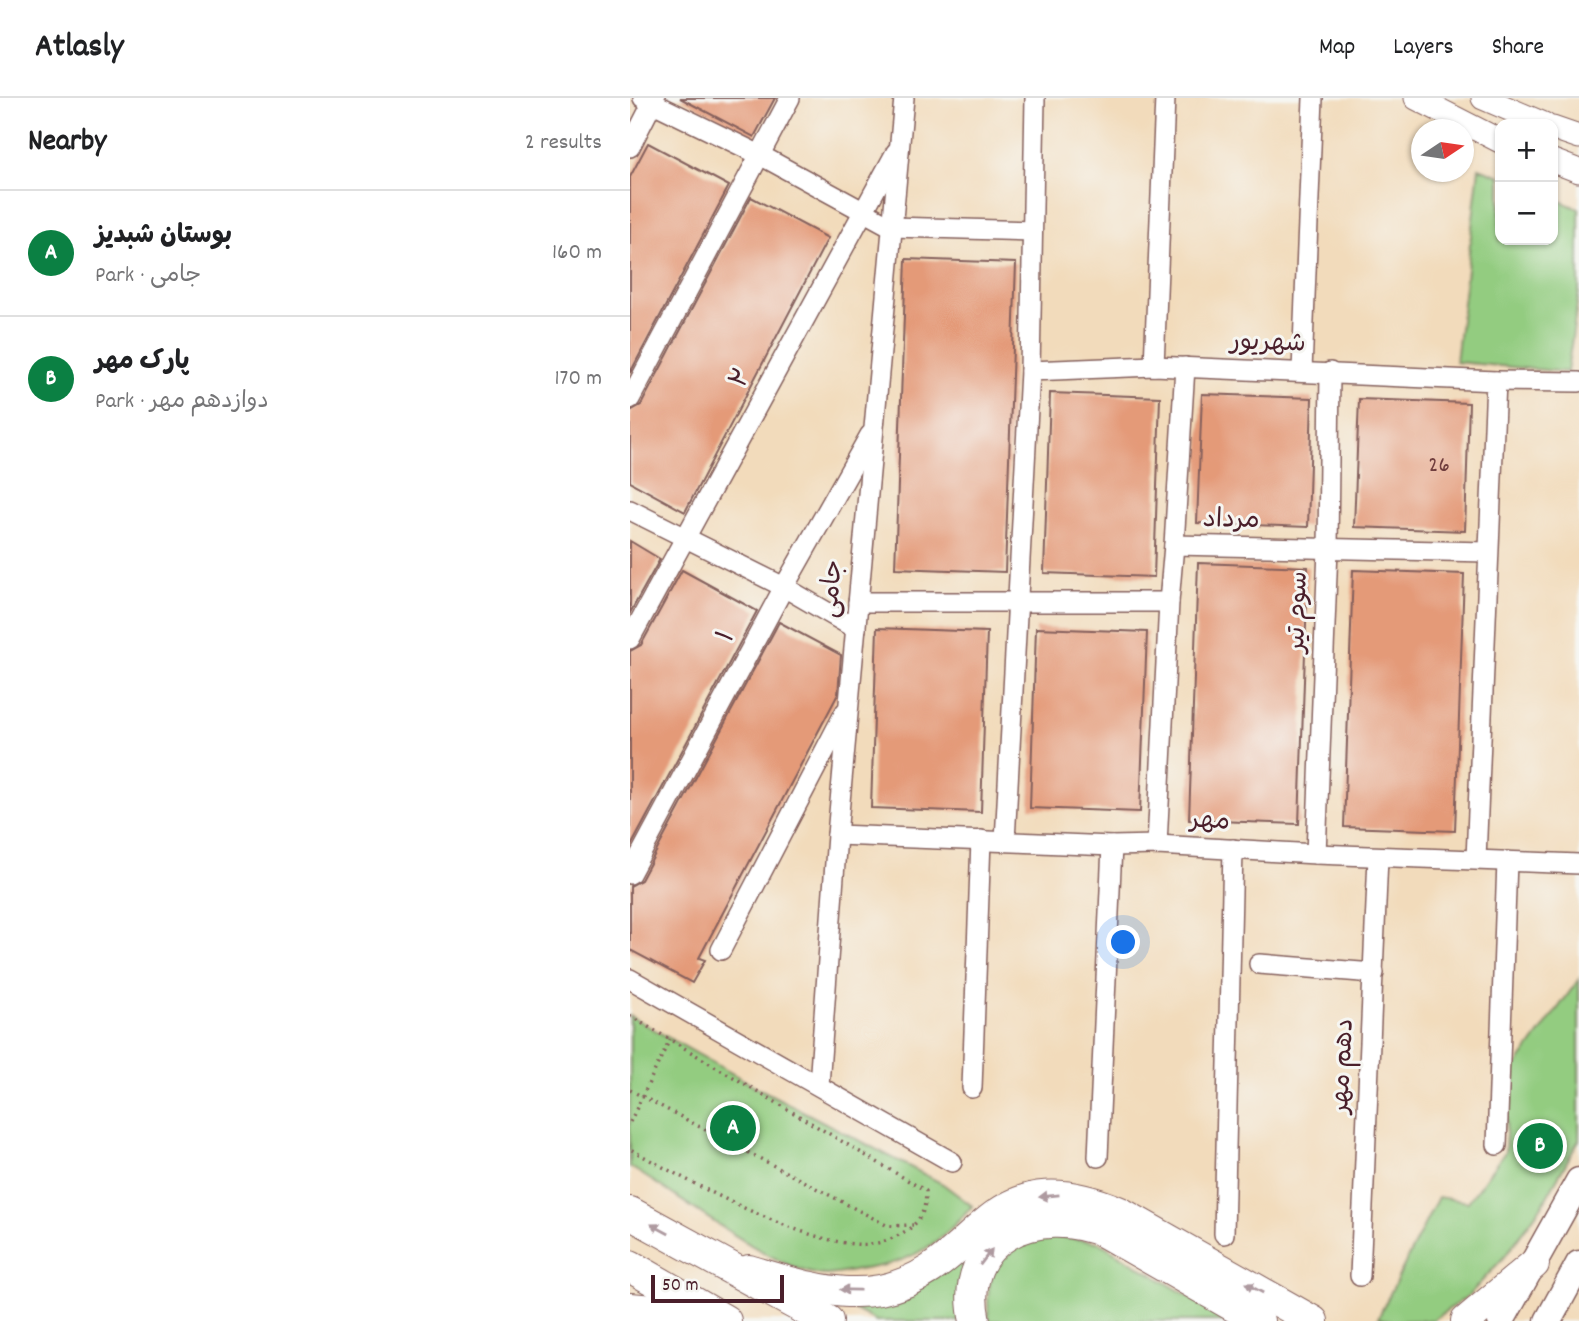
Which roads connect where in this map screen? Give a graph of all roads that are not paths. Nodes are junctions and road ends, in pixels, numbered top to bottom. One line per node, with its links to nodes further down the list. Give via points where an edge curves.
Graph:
1 (790, 98): 16 (street)
2 (904, 98): 14 (street, جامی)
3 (1035, 98): 21 (street)
4 (1165, 98): 22 (street)
5 (1313, 98): 25 (street)
6 (1416, 98): 13 (street)
7 (1483, 98): 9 (street)
8 (650, 100): 15 (street); 16 (street)
9 (1513, 105): 10 (street)
10 (1536, 119)
11 (1558, 130): 12 (street)
12 (1579, 137)
13 (1495, 138)
14 (900, 144): 19 (street, ۲); 20 (street, جامی)
15 (630, 147)
16 (760, 155): 19 (street); 29 (street)
17 (1558, 163): 18 (street)
18 (1579, 172)
19 (863, 212): 20 (street); 32 (street, ۲)
20 (892, 227): 21 (street); 30 (street, جامی)
21 (1032, 231): 24 (street)
22 (1154, 366): 23 (street, شهریور); 24 (street, شهریور)
23 (1185, 367): 25 (street, شهریور); 33 (street)
24 (1030, 371): 38 (street)
25 (1302, 371): 26 (street, شهریور)
26 (1330, 372): 27 (street, شهریور); 34 (street, سوم تیر)
27 (1496, 381): 28 (street, شهریور); 35 (street)
28 (1579, 382)
29 (630, 399)
30 (874, 428): 36 (street, ۱); 37 (street, جامی)
31 (630, 510): 32 (street)
32 (686, 537): 36 (street); 41 (street, ۲)
33 (1174, 545): 34 (street, مرداد); 39 (street, مرداد)
34 (1328, 549): 35 (street, مرداد); 49 (street, سوم تیر)
35 (1487, 552): 51 (street)
36 (784, 587): 40 (street); 54 (street, ۱)
37 (858, 602): 38 (street); 40 (street, جامی)
38 (1018, 602): 39 (street); 45 (street)
39 (1169, 602): 46 (street, مرداد)
40 (856, 629): 42 (street, جامی)
41 (630, 639)
42 (849, 704): 43 (street, جامی); 55 (street)
43 (837, 835): 44 (street, مهر); 59 (street, جامی)
44 (981, 840): 45 (street, مهر); 60 (street)
45 (1005, 841): 47 (street, مهر)
46 (1157, 845): 47 (street, مهر); 48 (street, مهر)
47 (1112, 846): 62 (street)
48 (1233, 849): 49 (street, مهر); 66 (street)
49 (1316, 855): 50 (street, مهر)
50 (1378, 857): 51 (street, مهر); 57 (street, دهم مهر)
51 (1476, 859): 52 (street, مهر)
52 (1507, 861): 53 (street, مهر); 61 (street)
53 (1579, 864)
54 (630, 874)
55 (721, 950)
56 (1259, 964): 57 (street)
57 (1374, 973): 71 (street, دهم مهر)
58 (630, 979): 59 (street)
59 (819, 1085): 63 (street)
60 (972, 1088)
61 (1497, 1145)
62 (1098, 1157)
63 (953, 1162)
64 (1579, 1181): 68 (main road)
65 (630, 1213): 67 (highway, one-way to 65)
66 (1224, 1234)
67 (711, 1257): 75 (highway); 78 (main road, one-way to 67, via 1087,1198 1056,1195 1002,1209 928,1270 879,1290 808,1286)
68 (1534, 1264): 79 (main road); 80 (main road)
69 (1579, 1264): 81 (main road)
70 (630, 1266): 74 (highway)
71 (1360, 1276)
72 (630, 1308): 73 (main road, via 664,1311)
73 (694, 1321)
74 (725, 1321)
75 (827, 1321)
76 (975, 1321): 77 (main road, one-way to 77, via 973,1283 987,1253 1012,1233 1054,1220 1085,1224 1105,1233)
77 (1259, 1321)
78 (1313, 1321)
79 (1466, 1321)
80 (1501, 1321)
81 (1548, 1321)

